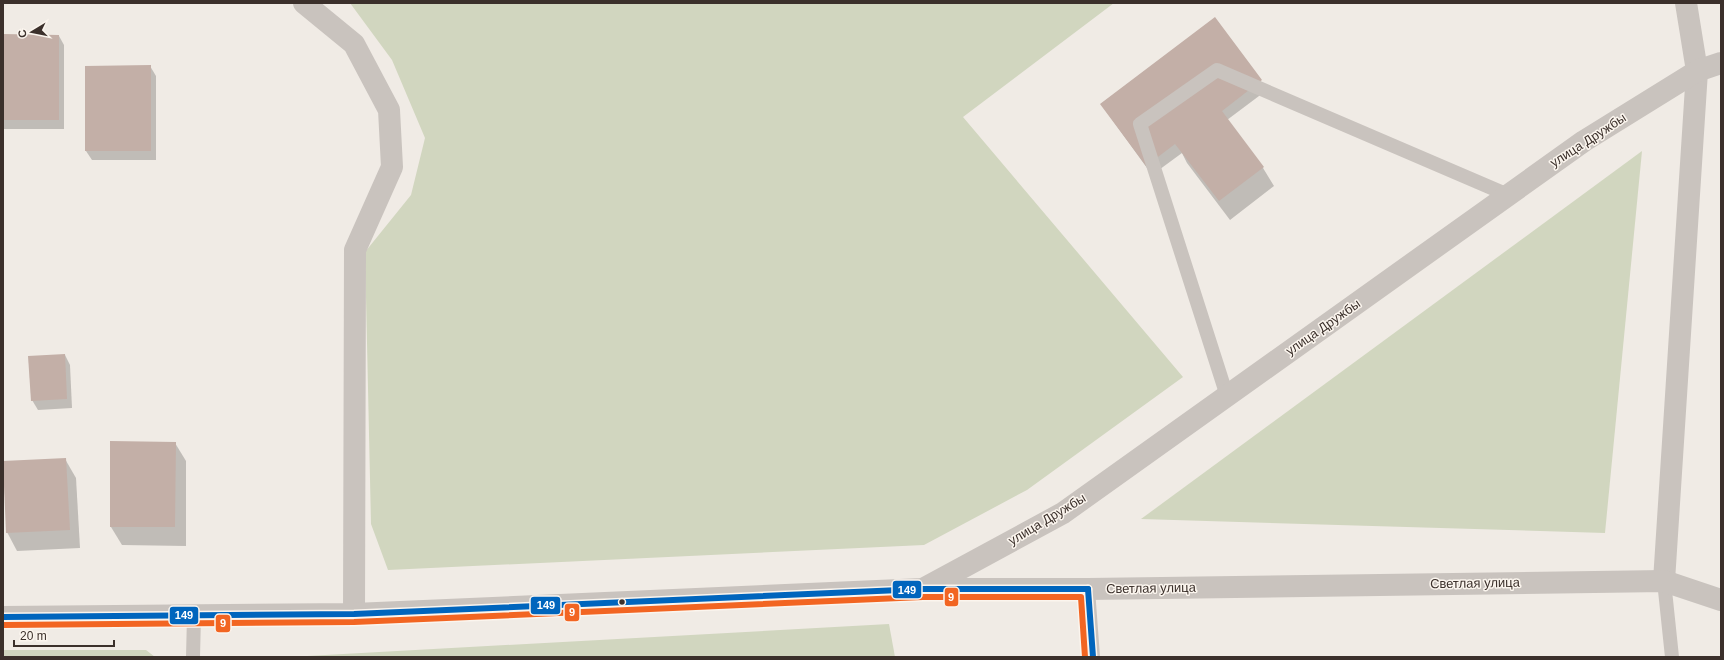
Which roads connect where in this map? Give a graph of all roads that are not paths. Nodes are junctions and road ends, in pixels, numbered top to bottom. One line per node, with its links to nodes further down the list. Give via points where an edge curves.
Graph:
1 (304, 3): 11 (street, via 354,44 389,110 392,167 355,250)
2 (1686, 3): 4 (street)
3 (1721, 63): 4 (street, улица Дружбы)
4 (1697, 71): 5 (street, улица Дружбы, via 1584,141); 7 (street)
5 (1508, 195): 6 (street, улица Дружбы); 6 (lane, via 1217,70 1140,124)
6 (1227, 396): 8 (street, улица Дружбы, via 1063,513)
7 (1664, 581): 9 (street, Светлая улица); 10 (street, Светлая улица); 16 (lane)
8 (923, 589): 9 (street, Светлая улица); 11 (street, Светлая улица)
9 (1088, 589): 15 (lane)
10 (1721, 600)
11 (354, 614): 12 (street, Светлая улица)
12 (194, 616): 13 (street, Светлая улица); 14 (lane)
13 (3, 617)
14 (193, 657)
15 (1092, 657)
16 (1672, 657)

